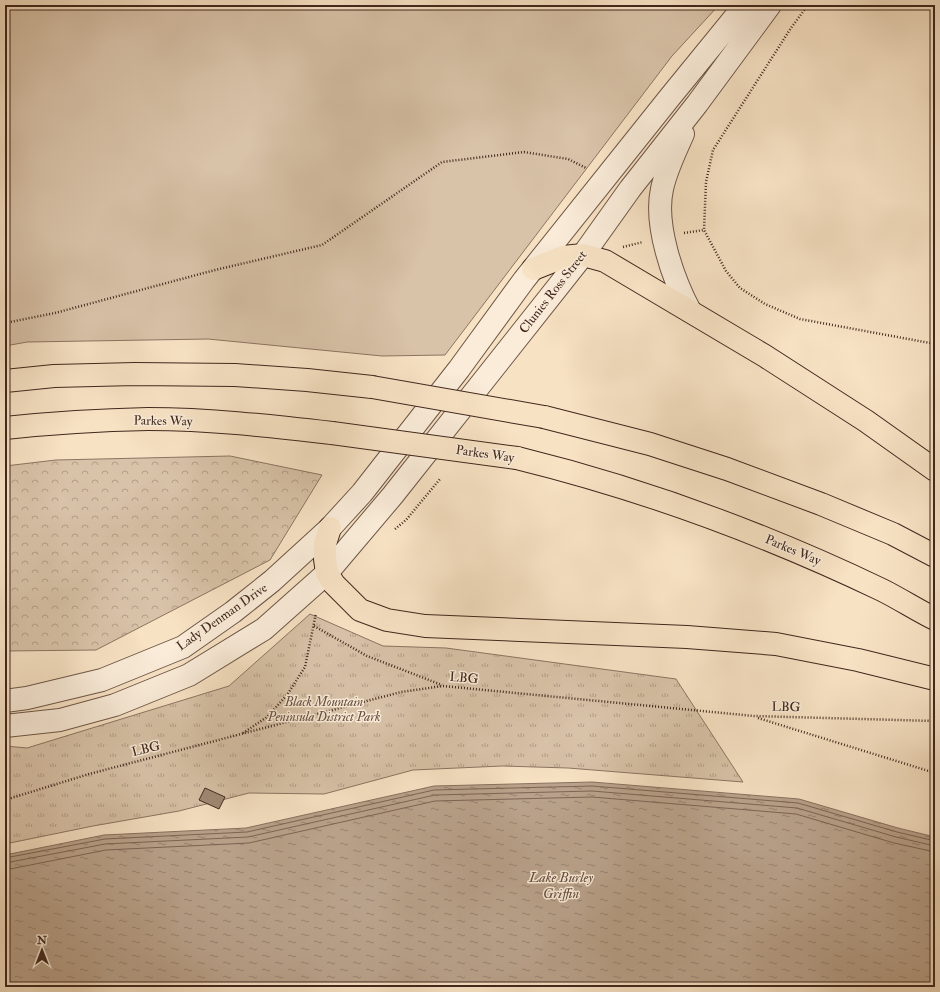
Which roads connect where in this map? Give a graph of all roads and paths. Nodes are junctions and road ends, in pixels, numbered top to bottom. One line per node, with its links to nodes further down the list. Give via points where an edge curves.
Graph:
1 (745, 5): 5 (street)
2 (770, 5): 4 (street, Clunies Ross Street)
3 (808, 5): 10 (path, via 713,150 706,182 704,230 726,271 740,288 765,304 800,319)
4 (697, 104): 6 (street, Clunies Ross Street); 8 (street, via 674,154 662,190 660,219 666,253)
5 (607, 178): 7 (street); 9 (path, via 568,159 524,152 442,162 322,245 215,270 55,313)
6 (582, 255): 7 (highway, via 563,257); 8 (highway, via 605,261); 16 (street, Clunies Ross Street, via 393,495)
7 (533, 269): 14 (street, via 362,493)
8 (690, 311): 13 (highway, via 866,421)
9 (5, 323)
10 (935, 346)
11 (5, 381): 15 (highway, bridge, via 54,376 235,375 372,387 544,417 650,444 726,468 894,534)
12 (5, 428): 17 (highway, Parkes Way, bridge, via 62,422 148,419 238,423 517,458 639,492 726,523 815,559)
13 (935, 470)
14 (330, 528): 16 (highway, via 324,544 324,559); 20 (street, Lady Denman Drive, via 272,581 183,647 102,680)
15 (935, 556)
16 (328, 573): 18 (highway, via 334,584 360,610 387,620 425,626 687,637 776,644 858,660); 23 (street, via 264,629 189,675 115,705 67,718)
17 (935, 619)
18 (935, 679)
19 (443, 686): 21 (path, LBG); 24 (path, LBG, via 401,692); 24 (path, via 367,656 314,626 305,668 288,695 267,717)
20 (5, 701)
21 (754, 716): 22 (path, LBG); 25 (path)
22 (935, 721)
23 (5, 726)
24 (241, 734): 26 (path, LBG, via 89,774)
25 (935, 774)
26 (5, 800)

